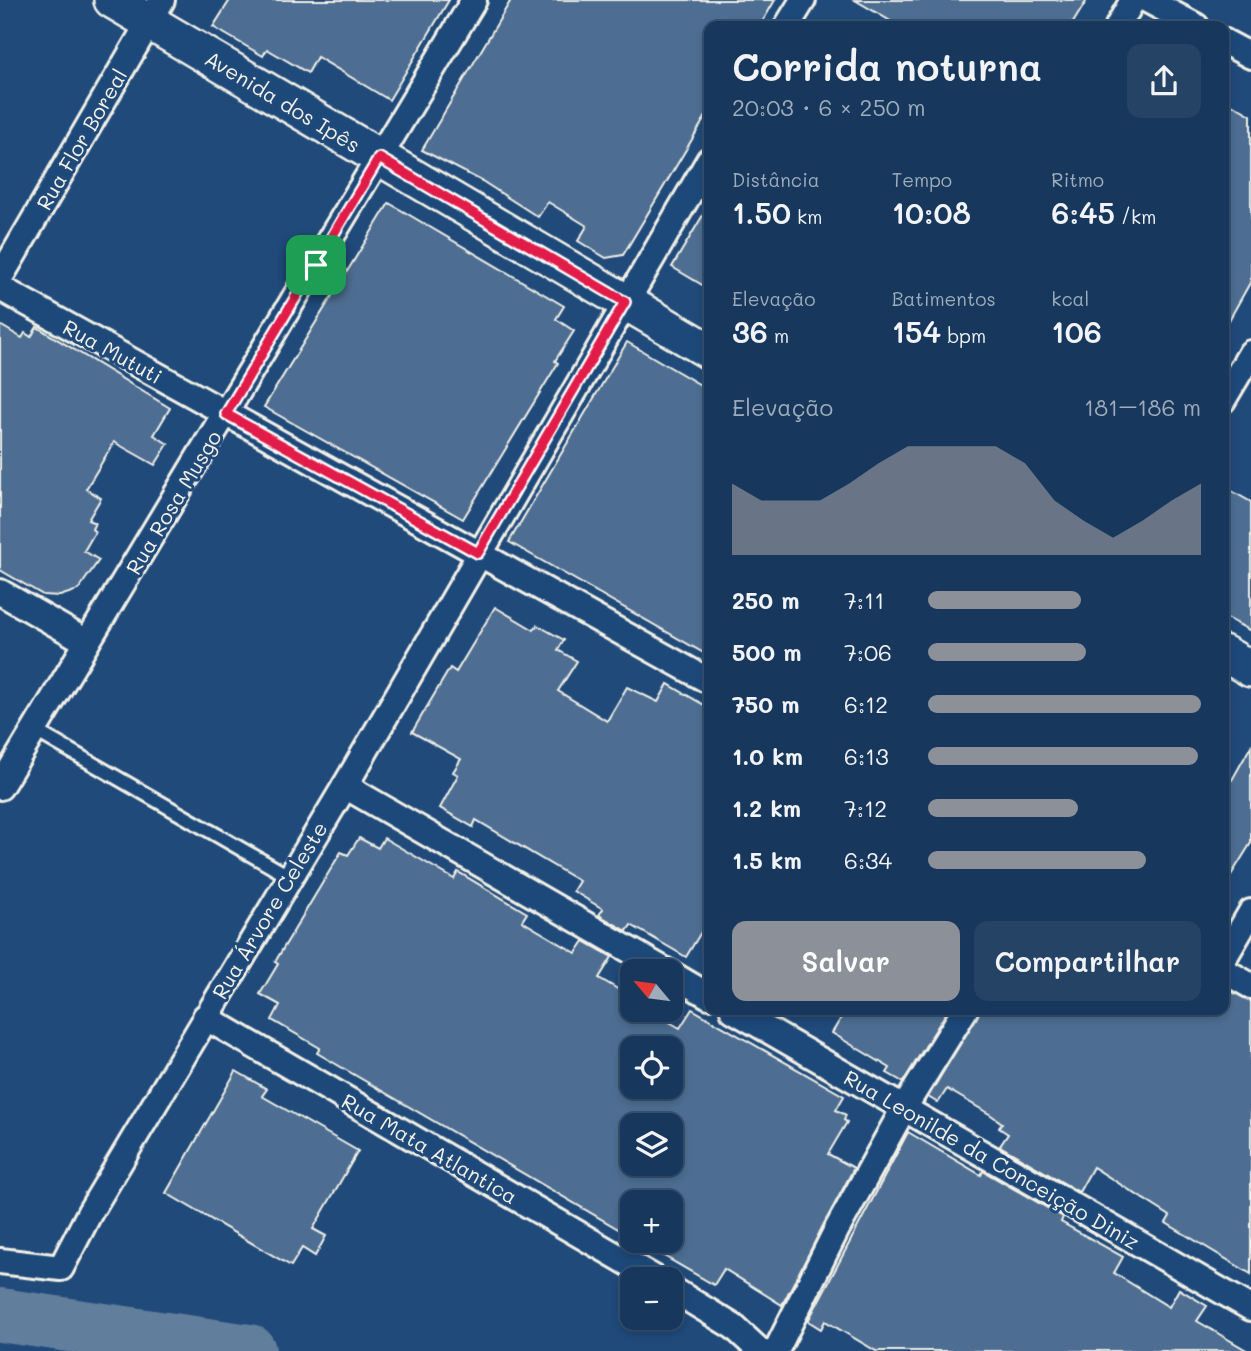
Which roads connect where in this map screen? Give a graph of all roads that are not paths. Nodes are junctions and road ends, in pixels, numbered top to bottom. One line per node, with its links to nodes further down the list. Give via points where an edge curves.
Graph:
1 (112, 0): 6 (street, Avenida dos Ipês)
2 (474, 0): 12 (street, Rua Rosa Musgo)
3 (803, 0): 7 (street)
4 (1133, 0): 8 (street)
5 (1147, 0): 9 (street)
6 (156, 11): 12 (street, Avenida dos Ipês); 14 (street, Rua Flor Boreal)
7 (791, 21)
8 (1121, 21)
9 (1187, 21)
10 (1229, 44): 11 (street)
11 (1251, 56)
12 (379, 158): 16 (street, Avenida dos Ipês); 20 (street, Rua Rosa Musgo)
13 (704, 168): 16 (street, Rua Árvore Celeste)
14 (0, 278)
15 (0, 288): 20 (street, Rua Mututi)
16 (625, 302): 17 (street, Avenida dos Ipês); 21 (street, Rua Árvore Celeste)
17 (704, 348)
18 (1251, 353): 19 (street)
19 (1229, 390)
20 (226, 414): 21 (street, Rua Mututi); 23 (street, Rua Rosa Musgo)
21 (478, 553): 26 (street, Rua Mututi); 28 (street, Rua Árvore Celeste)
22 (0, 592): 23 (street)
23 (88, 642): 27 (street, Rua Rosa Musgo)
24 (1229, 656): 25 (street)
25 (1251, 669)
26 (704, 678)
27 (34, 730): 29 (street, Rua Rosa Musgo); 30 (lane)
28 (345, 786): 30 (street, Rua Árvore Celeste); 33 (street)
29 (0, 787)
30 (290, 877): 40 (street, Rua Árvore Celeste)
31 (1251, 912): 32 (street)
32 (1229, 950)
33 (645, 959)
34 (1229, 973): 36 (street)
35 (683, 981): 37 (street)
36 (1251, 986)
37 (704, 993)
38 (742, 1015): 41 (street, Rua Leonilde da Conceição Diniz)
39 (962, 1015): 41 (street)
40 (205, 1017): 42 (street, Rua Árvore Celeste, via 61,1268); 43 (street, Rua Mata Atlantica)
41 (904, 1108): 45 (street, Rua Leonilde da Conceição Diniz); 47 (street)
42 (0, 1261)
43 (635, 1267)
44 (683, 1296): 46 (street, via 734,1326)
45 (1251, 1308)
46 (760, 1351)
47 (776, 1351)

